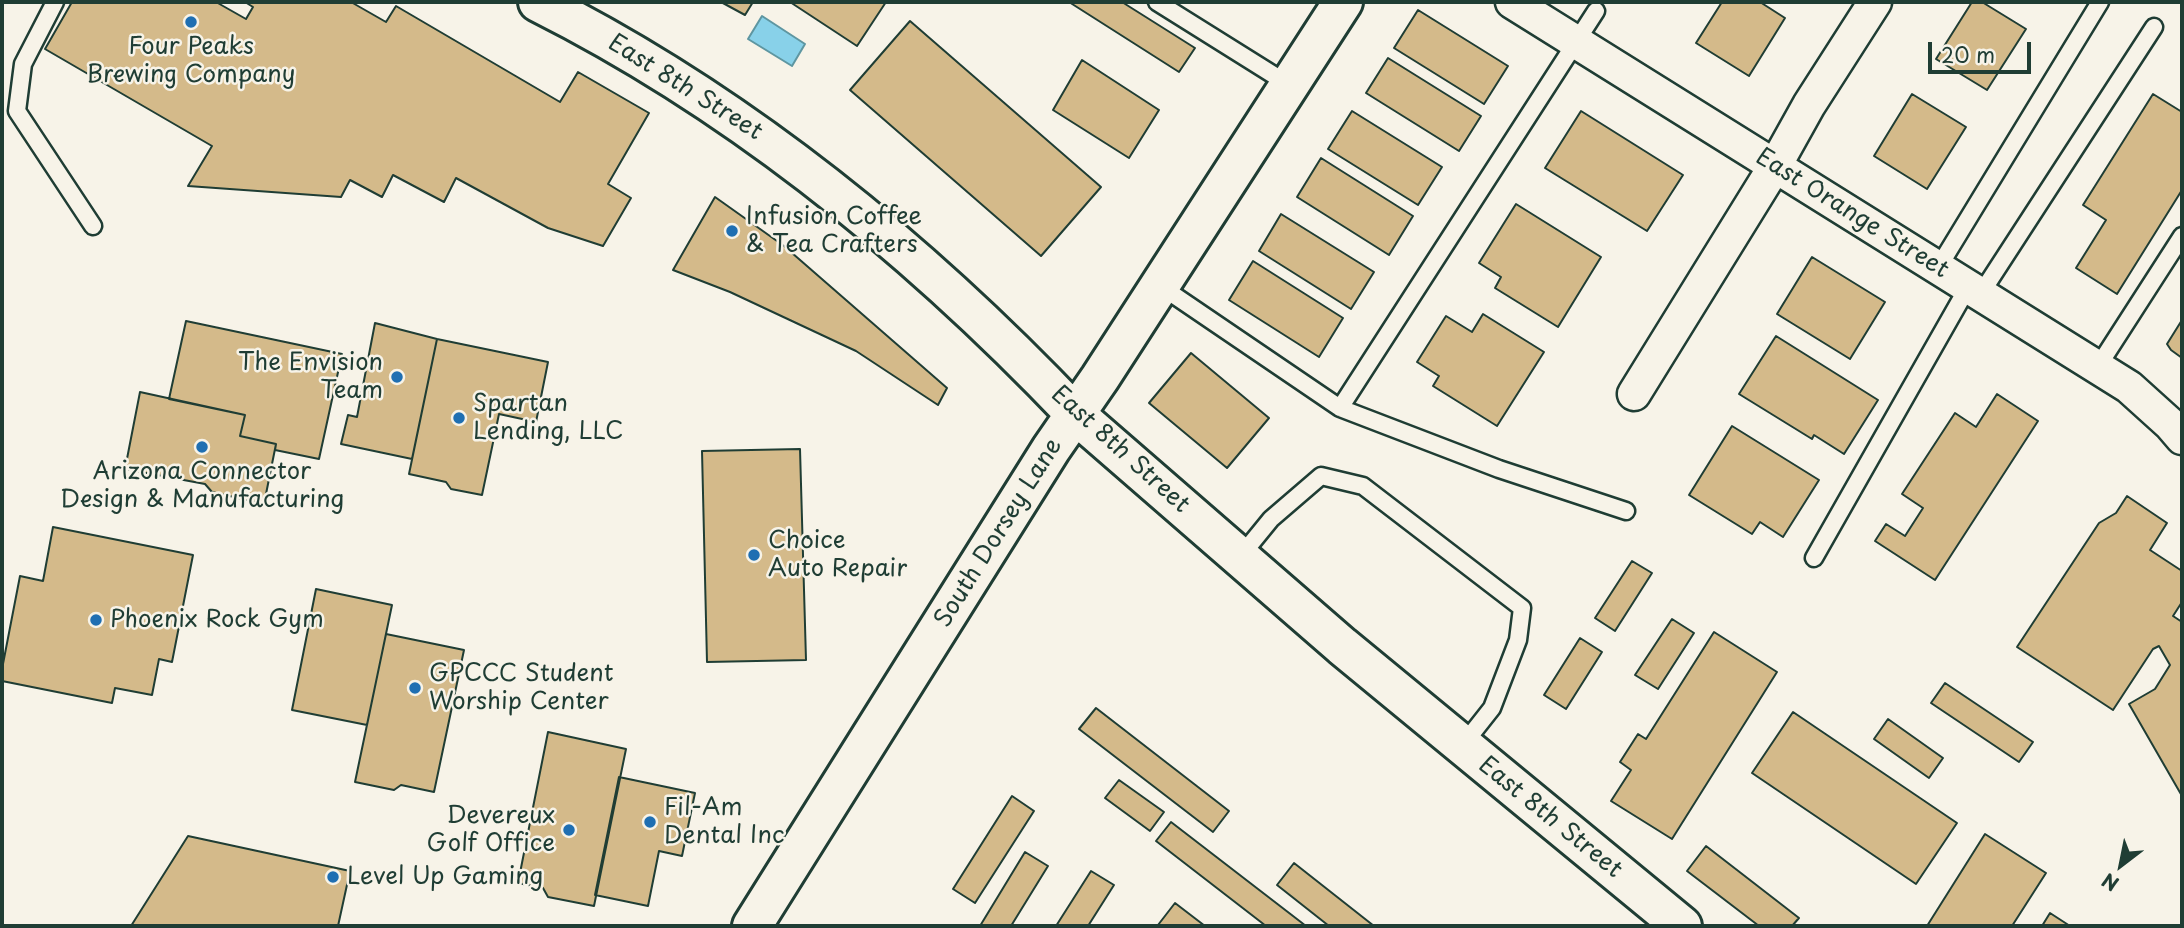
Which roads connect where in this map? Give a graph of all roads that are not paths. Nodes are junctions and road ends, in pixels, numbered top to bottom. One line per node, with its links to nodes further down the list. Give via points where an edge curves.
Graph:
1 (55, 2): 13 (lane, via 23,64 17,111)
2 (538, 2): 21 (street, East 8th Street, via 664,72 832,190 937,281)
3 (1157, 2): 11 (lane)
4 (1343, 2): 11 (street, South Dorsey Lane)
5 (1512, 2): 10 (street, East Orange Street)
6 (1875, 2): 12 (street)
7 (2100, 2): 15 (lane)
8 (1596, 11): 10 (lane)
9 (2154, 27): 17 (lane)
10 (1577, 43): 12 (street, East Orange Street); 20 (lane)
11 (1288, 84): 16 (street, South Dorsey Lane)
12 (1775, 166): 15 (street, East Orange Street); 19 (street)
13 (93, 226)
14 (2182, 236): 18 (lane)
15 (1938, 268): 17 (street, East Orange Street)
16 (1159, 285): 20 (lane); 21 (street, South Dorsey Lane)
17 (1974, 291): 18 (street, East Orange Street); 25 (lane)
18 (2097, 368): 22 (street, East Orange Street, via 2129,387)
19 (1634, 394)
20 (1340, 408): 23 (lane, via 1499,469)
21 (1074, 414): 24 (street, East 8th Street); 27 (street, South Dorsey Lane)
22 (2182, 438)
23 (1626, 511)
24 (1240, 556): 26 (street, East 8th Street); 26 (lane, via 1271,519 1321,477 1363,486 1522,608 1518,640 1492,708)
25 (1814, 558)
26 (1462, 746): 28 (street, East 8th Street)
27 (752, 926)
28 (1682, 926)

